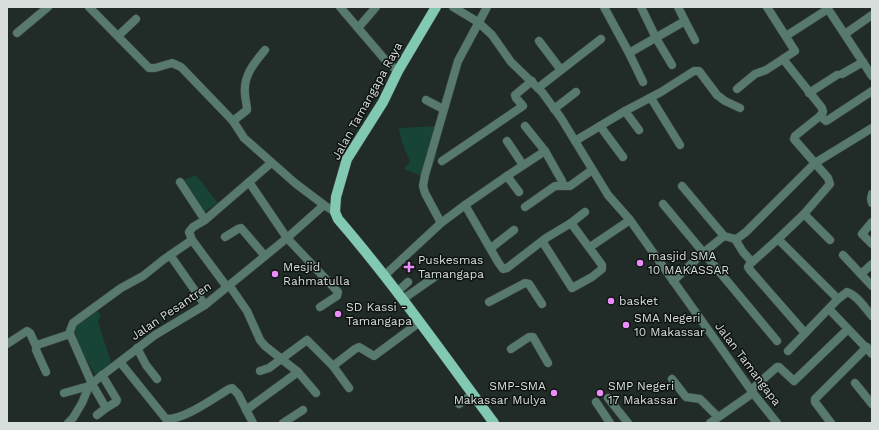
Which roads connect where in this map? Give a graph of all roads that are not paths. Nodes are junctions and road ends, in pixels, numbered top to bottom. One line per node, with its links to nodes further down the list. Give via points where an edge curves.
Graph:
1 (48, 7): 18 (street)
2 (89, 7): 20 (street)
3 (340, 7): 17 (street)
4 (376, 7): 17 (street)
5 (436, 7): 32 (main road, Jalan Tamangapa Raya)
6 (453, 7): 15 (street, Jalan Tamangapa)
7 (486, 7): 15 (street)
8 (604, 7): 27 (street)
9 (678, 7): 16 (street)
10 (644, 8): 22 (street)
11 (771, 8): 21 (street)
12 (827, 8): 19 (street); 21 (street)
13 (872, 15): 19 (street)
14 (136, 19): 20 (street)
15 (478, 22): 34 (street, Jalan Tamangapa, via 492,35 511,62); 44 (street, via 458,61)
16 (685, 22): 22 (street); 24 (street)
17 (358, 28): 32 (street)
18 (17, 33)
19 (844, 34): 29 (street)
20 (118, 36): 48 (street, via 150,68 172,63 181,67)
21 (786, 36): 28 (street, via 794,51)
22 (656, 38): 27 (street); 30 (street)
23 (601, 39): 31 (street)
24 (695, 40)
25 (539, 41): 31 (street)
26 (265, 50): 48 (street, via 247,74 244,92 247,110)
27 (629, 53): 35 (street)
28 (783, 60): 37 (street, via 756,74); 40 (street)
29 (863, 62): 33 (street); 40 (street)
30 (672, 65)
31 (561, 70): 36 (street)
32 (398, 71): 75 (main road, Jalan Tamangapa Raya, via 383,102 347,158 336,197)
33 (872, 76)
34 (532, 81): 36 (street, Jalan Tamangapa); 58 (street, via 515,95 523,106)
35 (643, 82)
36 (538, 88): 45 (street, Jalan Tamangapa)
37 (737, 89)
38 (872, 91): 47 (street, via 826,121)
39 (576, 92): 45 (street)
40 (810, 93): 47 (street, via 822,108)
41 (651, 98): 43 (street, via 694,71 699,71 717,95); 46 (street); 55 (street)
42 (426, 100): 44 (street)
43 (740, 108)
44 (443, 109): 81 (street, via 423,186)
45 (554, 109): 53 (street, Jalan Tamangapa)
46 (626, 111): 50 (street); 52 (street)
47 (820, 116): 60 (street, via 794,139)
48 (233, 122): 59 (street, via 244,138)
49 (525, 126): 56 (street)
50 (600, 126): 53 (street); 57 (street)
51 (872, 128): 60 (street)
52 (639, 130)
53 (575, 140): 62 (street, Jalan Tamangapa)
54 (507, 141): 61 (street)
55 (680, 145)
56 (545, 151): 61 (street); 64 (street)
57 (624, 157)
58 (442, 161)
59 (271, 163): 66 (street); 71 (street)
60 (815, 163): 77 (street, via 830,182); 87 (street, via 746,232)
61 (523, 165): 63 (street)
62 (592, 170): 74 (street, via 570,186 556,186); 79 (street, Jalan Tamangapa, via 608,195)
63 (507, 176): 68 (street); 73 (street)
64 (562, 181)
65 (180, 182): 78 (street)
66 (249, 182): 78 (street); 86 (street)
67 (682, 186): 84 (street)
68 (519, 192)
69 (872, 194): 70 (street)
70 (872, 203)
71 (324, 204): 75 (street); 86 (street, Jalan Pesantren)
72 (663, 204): 95 (street)
73 (465, 205): 81 (street); 94 (street)
74 (524, 207)
75 (335, 212): 101 (main road, via 338,219)
76 (585, 212): 82 (street)
77 (804, 214): 88 (street); 90 (street)
78 (205, 220): 89 (street, via 190,229 189,235)
79 (630, 220): 93 (street); 104 (street, Jalan Tamangapa)
80 (872, 222): 92 (street, via 862,234)
81 (441, 223): 101 (street)
82 (571, 223): 91 (street); 93 (street)
83 (514, 230): 94 (street)
84 (724, 236): 87 (street); 95 (street)
85 (225, 237): 98 (street, via 241,228)
86 (287, 238): 98 (street, Jalan Pesantren); 113 (street, via 338,292 337,296)
87 (735, 239): 99 (street)
88 (778, 239): 99 (street); 109 (street)
89 (192, 240): 96 (street); 106 (street)
90 (830, 240)
91 (542, 241): 93 (street, via 572,288 592,277 603,267); 94 (street, via 505,269)
92 (872, 244)
93 (590, 247)
94 (491, 248)
95 (703, 253): 104 (street); 120 (street)
96 (170, 255): 112 (street); 119 (street, via 73,323)
97 (843, 255): 102 (street)
98 (264, 256): 106 (street, Jalan Pesantren)
99 (752, 262): 118 (street, via 748,268)
100 (872, 264): 102 (street)
101 (385, 274): 108 (main road)
102 (861, 274): 107 (street)
103 (436, 276): 108 (street)
104 (673, 281): 140 (street, Jalan Tamangapa)
105 (408, 282): 108 (street)
106 (228, 286): 112 (street, Jalan Pesantren); 127 (street, via 247,310 260,340)
107 (872, 286)
108 (400, 295): 116 (main road)
109 (838, 299): 114 (street); 115 (street, via 849,292)
110 (489, 302): 111 (street, via 525,283 529,284)
111 (542, 304)
112 (205, 305): 123 (street, Jalan Pesantren)
113 (320, 307)
114 (829, 309): 117 (street); 118 (street)
115 (872, 316)
116 (420, 322): 130 (street, via 374,356 359,347); 143 (main road)
117 (848, 328): 125 (street); 140 (street, via 794,381 777,367)
118 (805, 333): 126 (street)
119 (70, 334): 122 (street); 138 (street)
120 (777, 341)
121 (7, 344): 122 (street, via 27,331)
122 (36, 346): 131 (street)
123 (137, 348): 128 (street, Jalan Pesantren); 135 (street)
124 (511, 349): 129 (street, via 533,337)
125 (869, 350): 161 (street, via 815,399)
126 (788, 351)
127 (282, 358): 130 (street, via 307,340); 132 (street); 133 (street)
128 (120, 362): 134 (street, Jalan Pesantren); 149 (street, via 166,419 197,408 232,388)
129 (548, 363)
130 (332, 366): 139 (street)
131 (46, 372)
132 (260, 372)
133 (298, 372): 142 (street); 149 (street)
134 (102, 375): 138 (street, Jalan Pesantren); 148 (street, via 117,400)
135 (157, 379)
136 (672, 379): 152 (street, via 686,397 700,399)
137 (855, 383): 147 (street)
138 (91, 385): 141 (street); 148 (street); 153 (street, Jalan Pesantren, via 82,404)
139 (349, 388)
140 (752, 391): 152 (street); 160 (street, Jalan Tamangapa)
141 (64, 393)
142 (316, 393)
143 (473, 394): 146 (street); 156 (main road)
144 (608, 398): 158 (street)
145 (596, 402): 157 (street)
146 (459, 404)
147 (872, 404)
148 (106, 408): 151 (street)
149 (246, 410): 154 (street)
150 (303, 410): 155 (street)
151 (97, 415)
152 (718, 417): 159 (street)
153 (68, 423)
154 (253, 423)
155 (282, 423)
156 (494, 423)
157 (612, 423)
158 (628, 423)
159 (710, 423)
160 (777, 423)
161 (830, 423)

